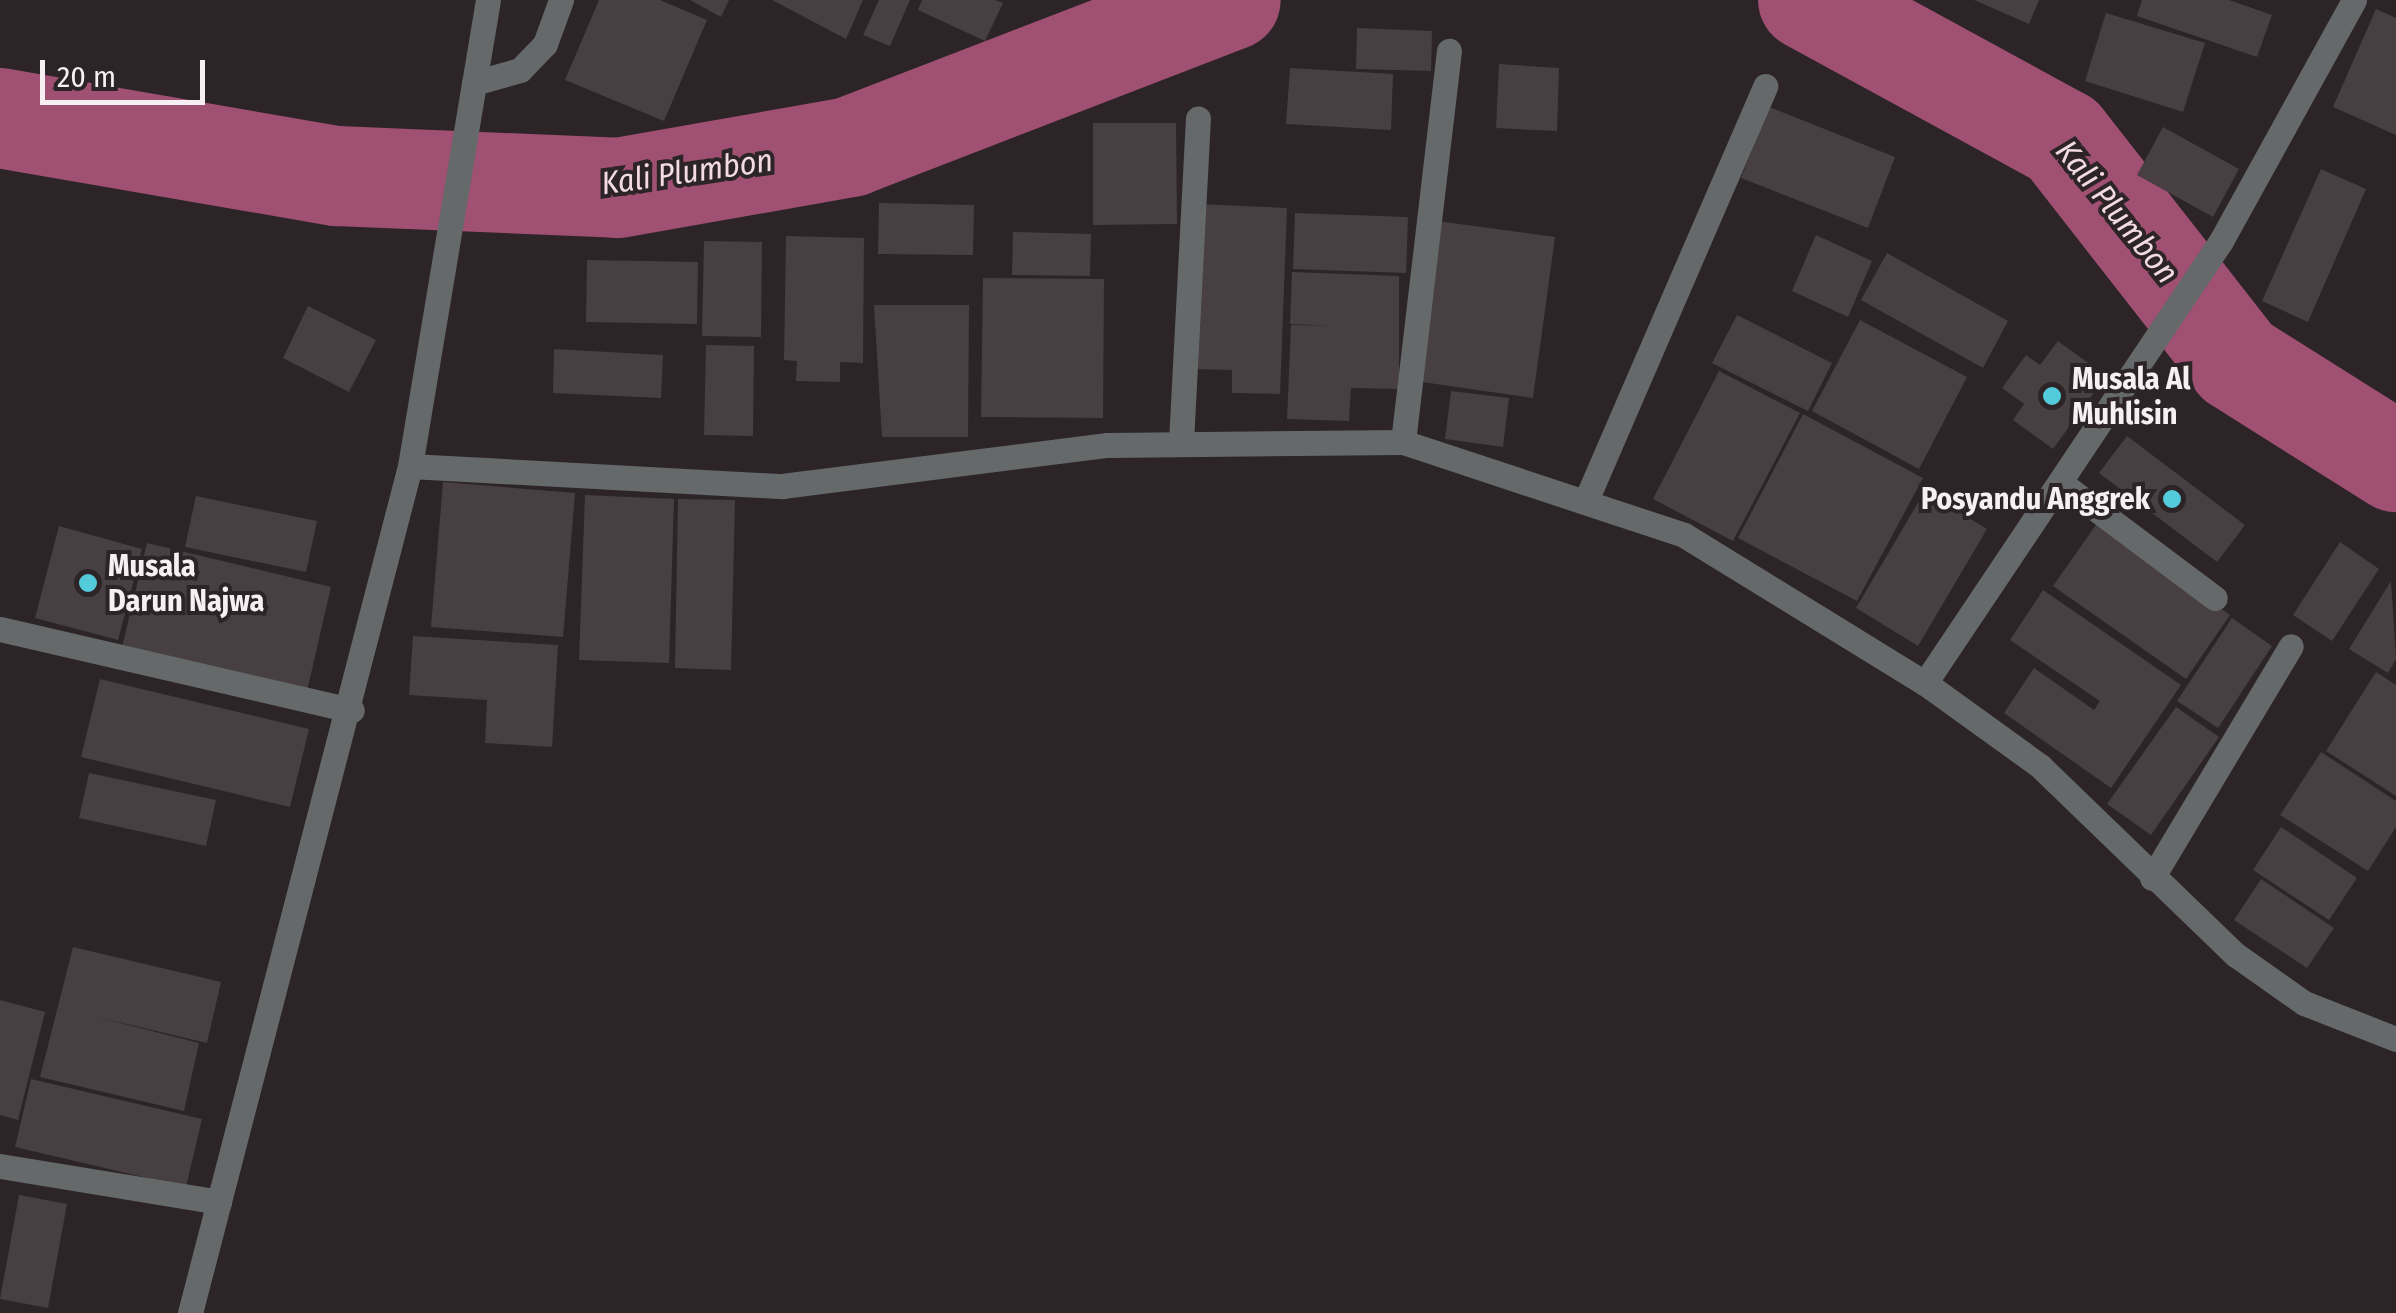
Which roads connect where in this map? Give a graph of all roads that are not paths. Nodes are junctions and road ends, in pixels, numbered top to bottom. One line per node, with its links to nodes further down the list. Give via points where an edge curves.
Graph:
1 (488, 0): 5 (street)
2 (560, 0): 5 (street, via 545,44 520,70)
3 (2354, 0): 11 (street, via 2221,242)
4 (1448, 51): 9 (street)
5 (474, 84): 10 (street)
6 (1765, 86): 12 (street)
7 (1198, 118): 8 (street)
8 (1181, 442): 9 (street); 10 (street, via 782,486)
9 (1402, 442): 12 (street)
10 (410, 466): 17 (street)
11 (2061, 483): 13 (street); 16 (street)
12 (1586, 498): 16 (street, via 1684,534)
13 (2215, 598)
14 (0, 629): 17 (street)
15 (2291, 646): 18 (street)
16 (1925, 683): 18 (street, via 2040,766)
17 (352, 710): 21 (street)
18 (2152, 878): 19 (street, via 2304,1003)
19 (2396, 1039)
20 (0, 1166): 21 (street)
21 (220, 1202): 22 (street)
22 (190, 1313)

